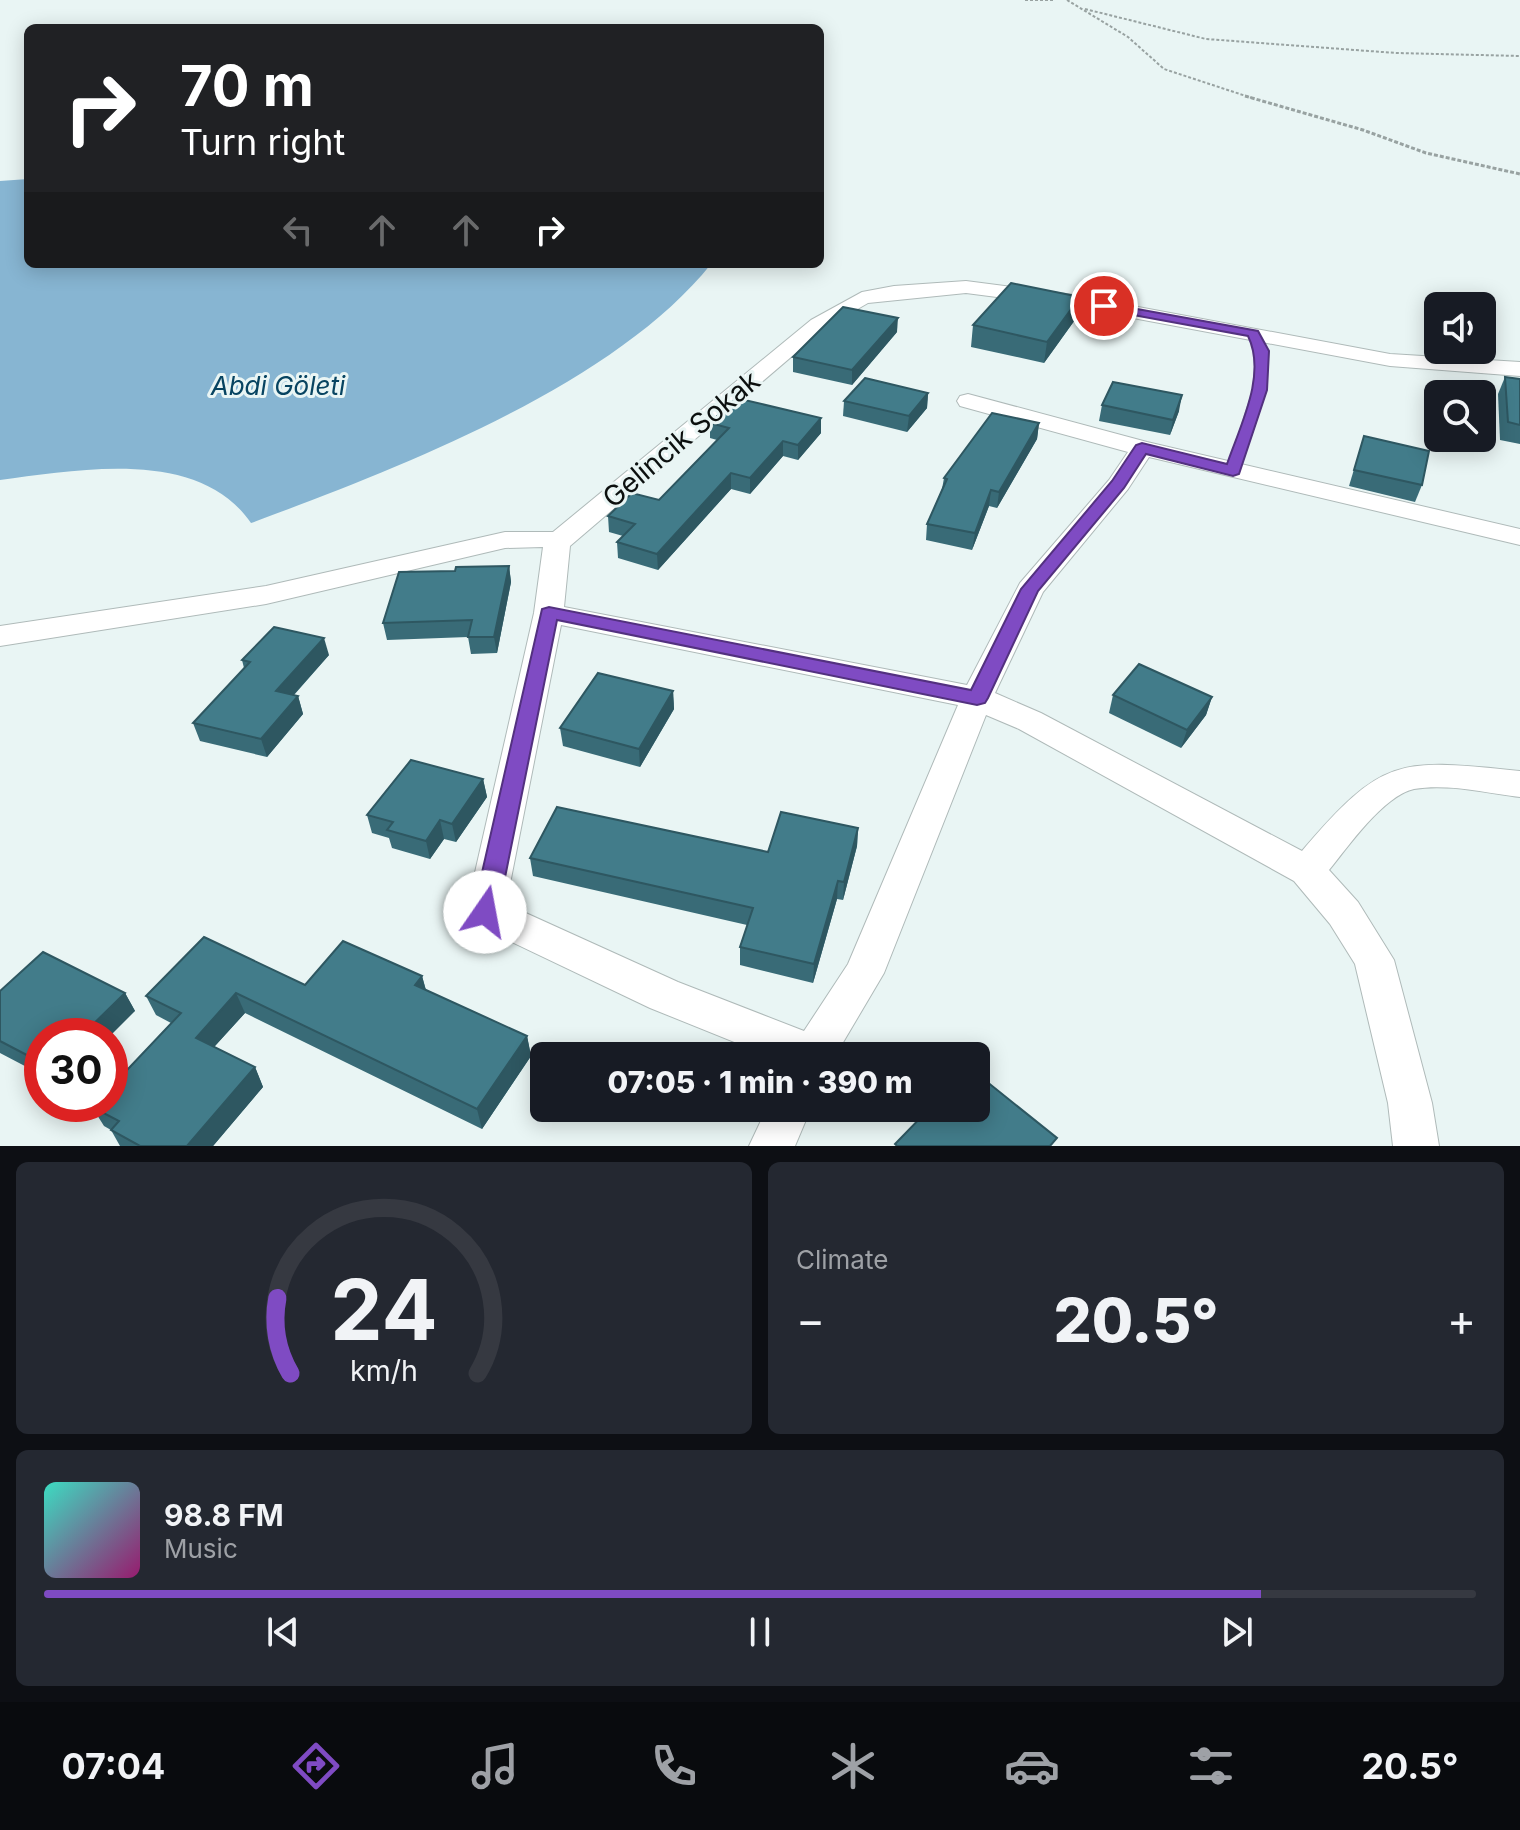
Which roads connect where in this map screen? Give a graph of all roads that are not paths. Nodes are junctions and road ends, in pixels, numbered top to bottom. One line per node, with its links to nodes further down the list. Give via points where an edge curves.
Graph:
1 (1253, 333): 2 (street, Gelincik Sokak, via 1390,360); 5 (lane, via 1262,351 1259,390); 7 (street, Gelincik Sokak, via 966,287 862,298 818,324)
2 (1520, 369)
3 (968, 401): 4 (street)
4 (1142, 448): 5 (street); 10 (street, via 1119,484 1030,589)
5 (1233, 471): 6 (street)
6 (1520, 537)
7 (557, 543): 8 (street); 9 (street, via 505,540 266,595)
8 (549, 613): 10 (street); 13 (street, via 485,912)
9 (0, 636)
10 (977, 698): 12 (street, via 1030,721); 14 (street, via 864,973)
11 (1520, 784): 12 (street, via 1412,777 1385,788)
12 (1307, 871): 17 (street, via 1344,913 1374,960)
13 (780, 1042)
14 (820, 1042)
15 (783, 1122): 16 (street)
16 (772, 1146)
17 (1416, 1146)

